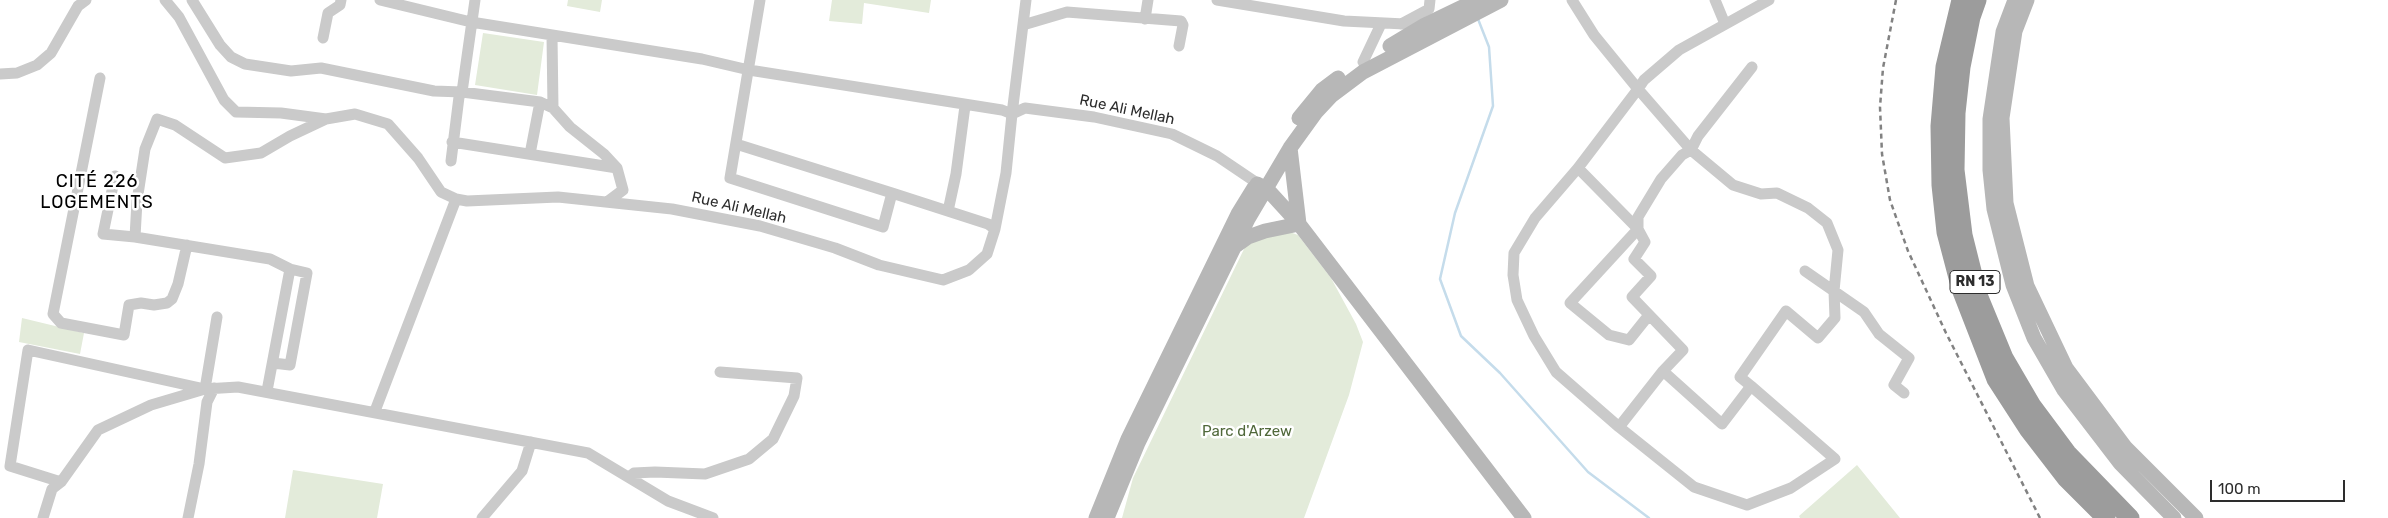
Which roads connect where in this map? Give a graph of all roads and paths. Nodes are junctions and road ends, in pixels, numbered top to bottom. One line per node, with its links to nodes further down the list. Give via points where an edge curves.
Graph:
1 (86, 0): 35 (street, via 78,6 51,53 37,65 17,73)
2 (165, 0): 42 (street, via 179,17 224,100 236,112)
3 (192, 0): 38 (street, via 220,45 231,57 245,64 291,72 321,68 434,91)
4 (341, 0): 30 (street, via 340,5 328,13)
5 (380, 0): 23 (street)
6 (475, 0): 23 (street)
7 (760, 0): 34 (street)
8 (1026, 0): 27 (street)
9 (1148, 0): 21 (street)
10 (1217, 0): 24 (street)
11 (1430, 0): 25 (street, via 1429,9)
12 (1477, 0): 22 (main road)
13 (1572, 0): 37 (street, via 1594,36)
14 (1715, 0): 26 (street)
15 (1769, 0): 26 (street)
16 (1961, 0): 90 (highway, RN 13, via 1945,67 1940,126 1946,232 1961,288 1996,379 2066,478)
17 (1977, 0): 91 (highway, RN 13, via 1960,66 1955,170 1963,235 1978,296 2004,358 2032,406 2067,453)
18 (2015, 0): 92 (main road, via 2004,32 1990,120 1994,209 2013,285 2034,338 2064,390 2120,463)
19 (2027, 0): 93 (main road, via 2015,31 2002,118 2006,203 2027,286 2066,368 2125,447)
20 (1497, 2): 22 (main road)
21 (1144, 18): 27 (street, via 1067,12); 31 (street, via 1183,22)
22 (1454, 18): 28 (main road); 48 (main road, via 1344,86 1316,112)
23 (471, 22): 29 (street); 38 (street)
24 (1381, 24): 25 (street); 32 (street)
25 (1400, 24): 28 (street)
26 (1725, 24): 37 (street, via 1679,50)
27 (1023, 25): 43 (street)
28 (1425, 25): 32 (main road)
29 (552, 36): 34 (street, via 702,59); 41 (street)
30 (322, 38)
31 (1179, 46)
32 (1363, 62): 55 (main road, via 1322,90 1310,103)
33 (1752, 67): 49 (street, via 1698,136)
34 (749, 70): 40 (street); 47 (street)
35 (0, 74)
36 (100, 78): 64 (street, via 53,314 61,323 124,335 129,305 166,304 172,299)
37 (1638, 89): 49 (street); 53 (street)
38 (462, 92): 39 (street); 46 (street)
39 (540, 102): 41 (street); 50 (street)
40 (965, 106): 43 (street); 59 (street)
41 (553, 108): 52 (street)
42 (281, 113): 44 (street); 45 (street, via 291,115)
43 (1012, 114): 55 (street, Rue Ali Mellah, via 1025,108 1094,117 1172,134 1217,156); 61 (street, Rue Ali Mellah, via 1006,173)
44 (326, 119): 45 (street); 57 (street, via 355,114 388,124 418,158 441,192)
45 (290, 136): 63 (street, via 261,153 225,158 175,126 157,119 144,150)
46 (452, 142): 50 (street); 51 (street)
47 (736, 144): 56 (street); 56 (street, via 730,178 883,227)
48 (1290, 148): 55 (main road); 60 (main road)
49 (1692, 150): 62 (street, via 1682,154 1661,179 1638,217); 68 (street, via 1733,185 1761,194 1776,193 1808,208 1827,223 1838,250)
50 (530, 154): 52 (street)
51 (451, 161)
52 (617, 168): 58 (street, via 623,190)
53 (1578, 168): 62 (street); 79 (street, via 1535,218 1514,253 1517,300 1556,372)
54 (115, 176): 63 (street, via 103,234)
55 (1261, 185): 60 (main road); 65 (main road); 87 (main road, via 1238,214 1128,439)
56 (892, 193): 59 (street)
57 (456, 199): 58 (street, Rue Ali Mellah, via 558,198); 78 (street)
58 (607, 202): 61 (street, Rue Ali Mellah, via 672,209 760,226 879,265 943,280 969,270 987,254)
59 (948, 211): 61 (street)
60 (1299, 224): 65 (main road, via 1248,237); 89 (main road)
61 (995, 229)
62 (1638, 229): 69 (street, via 1645,242 1634,259 1651,276 1632,297); 69 (street, via 1570,303 1609,336 1629,340)
63 (135, 237): 64 (street)
64 (187, 245): 66 (street, via 270,259)
65 (1234, 247): 88 (main road, via 1138,443)
66 (290, 269): 71 (street); 71 (street, via 307,273 290,365)
67 (1804, 271): 68 (street)
68 (1834, 291): 74 (street, via 1835,318 1818,338 1786,311 1740,377); 77 (street, via 1864,312 1879,334 1909,358 1894,385)
69 (1649, 315): 73 (street, via 1683,350)
70 (217, 317): 75 (street)
71 (273, 362): 76 (street)
72 (720, 372): 81 (street, via 797,378 794,396 773,439 750,458 705,474 655,472 634,473)
73 (1663, 372): 74 (street, via 1722,424); 79 (street)
74 (1751, 386): 79 (street, via 1835,459 1791,488 1748,505 1694,486)
75 (210, 388): 76 (street); 82 (street, via 150,405 98,430); 82 (street, via 28,350 10,466); 84 (street)
76 (267, 391): 78 (street)
77 (1904, 393)
78 (375, 411): 80 (street)
79 (1620, 427)
80 (531, 442): 81 (street, via 588,453); 85 (street, via 522,471)
81 (629, 477): 86 (street, via 668,501)
82 (61, 482): 83 (street, via 52,489)
83 (43, 518)
84 (188, 518)
85 (482, 518)
86 (713, 518)
87 (1094, 518)
88 (1107, 518)
89 (1524, 518)
90 (2106, 518)
91 (2130, 518)
92 (2174, 518)
93 (2196, 518)

